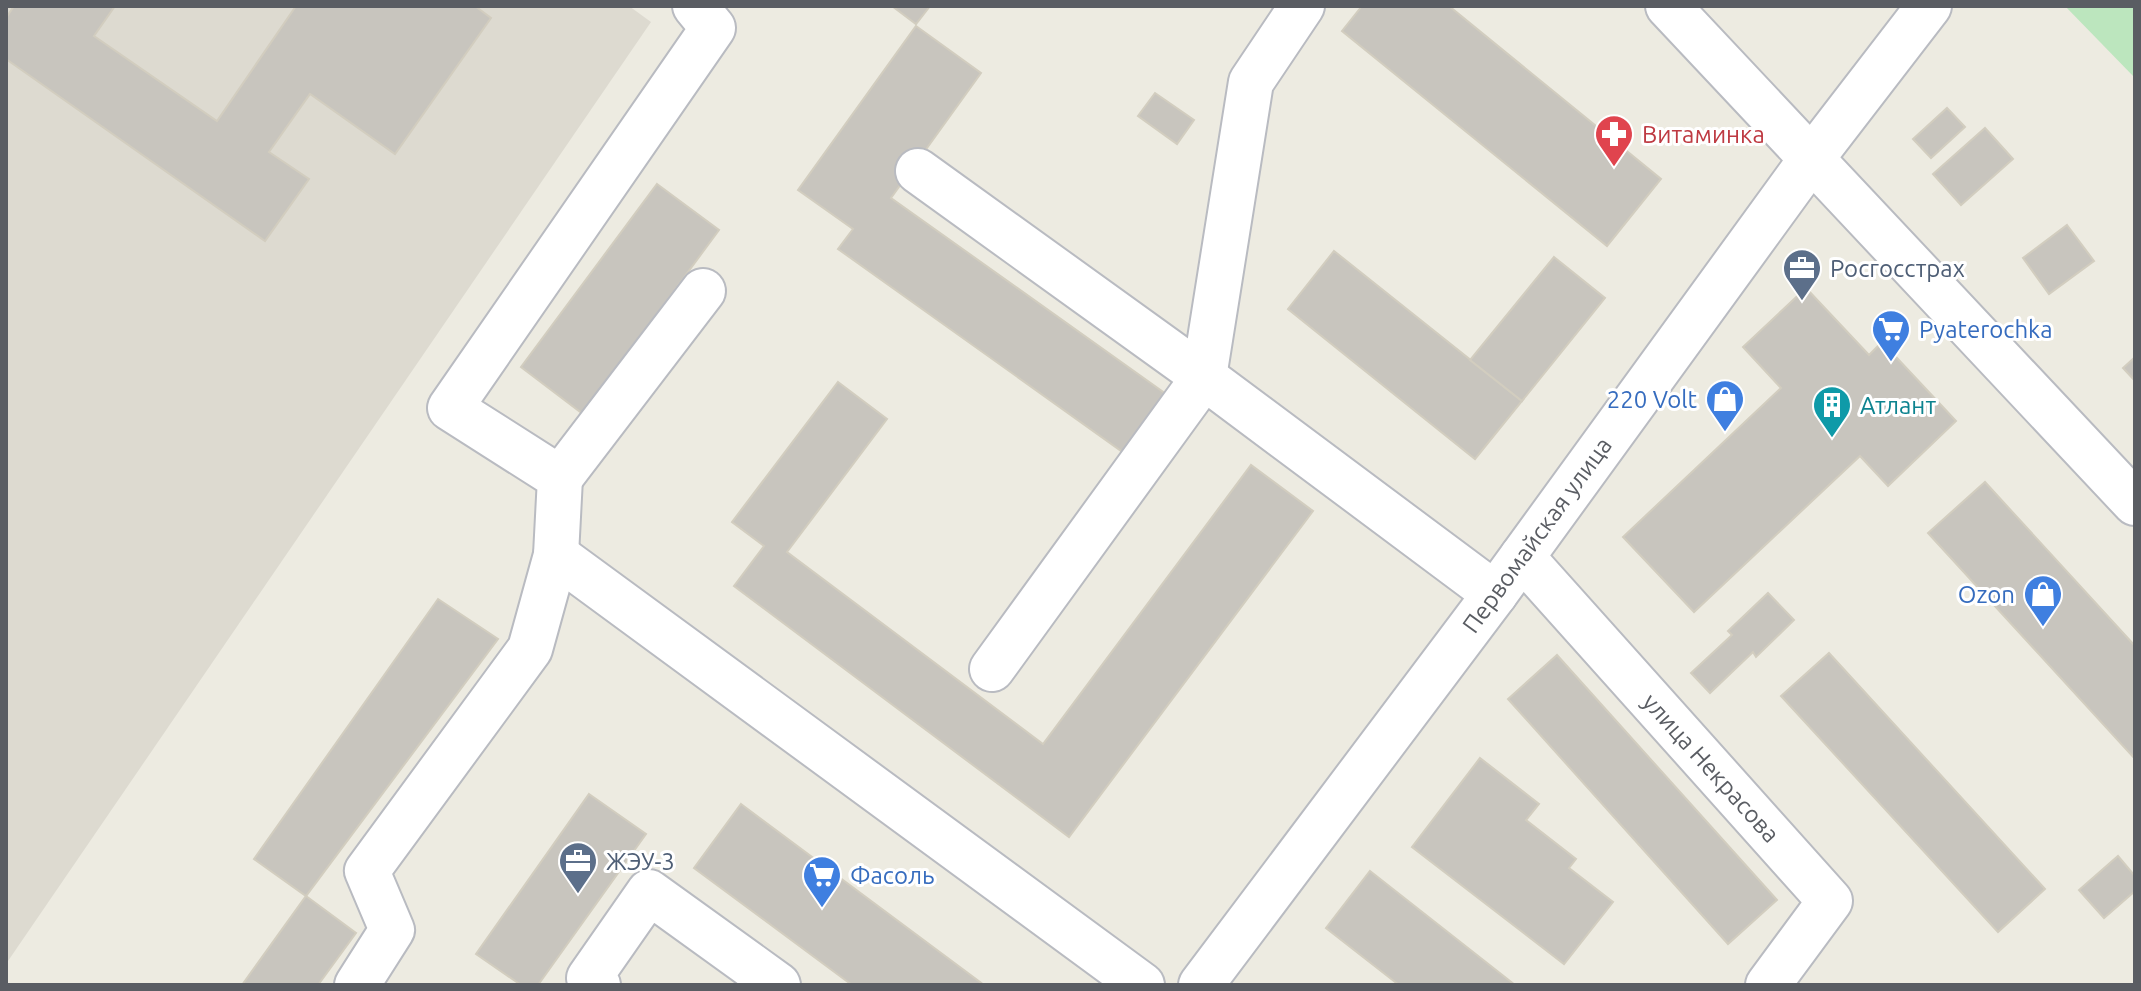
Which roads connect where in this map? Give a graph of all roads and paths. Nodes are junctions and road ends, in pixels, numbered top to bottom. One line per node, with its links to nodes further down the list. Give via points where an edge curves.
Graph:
1 (695, 6): 9 (street, via 713,28 450,408)
2 (1302, 6): 8 (street, via 1251,82)
3 (1668, 6): 5 (street)
4 (1929, 6): 5 (street, Первомайская улица)
5 (1812, 158): 10 (street); 12 (street, Первомайская улица)
6 (918, 171): 8 (street)
7 (703, 291): 9 (street)
8 (1204, 377): 13 (street); 14 (street)
9 (560, 478): 11 (street)
10 (2135, 503)
11 (556, 555): 15 (street, via 530,649 367,871 392,930); 18 (street)
12 (1522, 557): 13 (street, Первомайская улица); 20 (street, улица Некрасова, via 1830,901)
13 (1495, 594): 19 (street, Первомайская улица)
14 (992, 669)
15 (357, 985)
16 (598, 985): 17 (street, via 589,978 649,892)
17 (778, 985)
18 (1142, 985)
19 (1201, 985)
20 (1768, 985)

